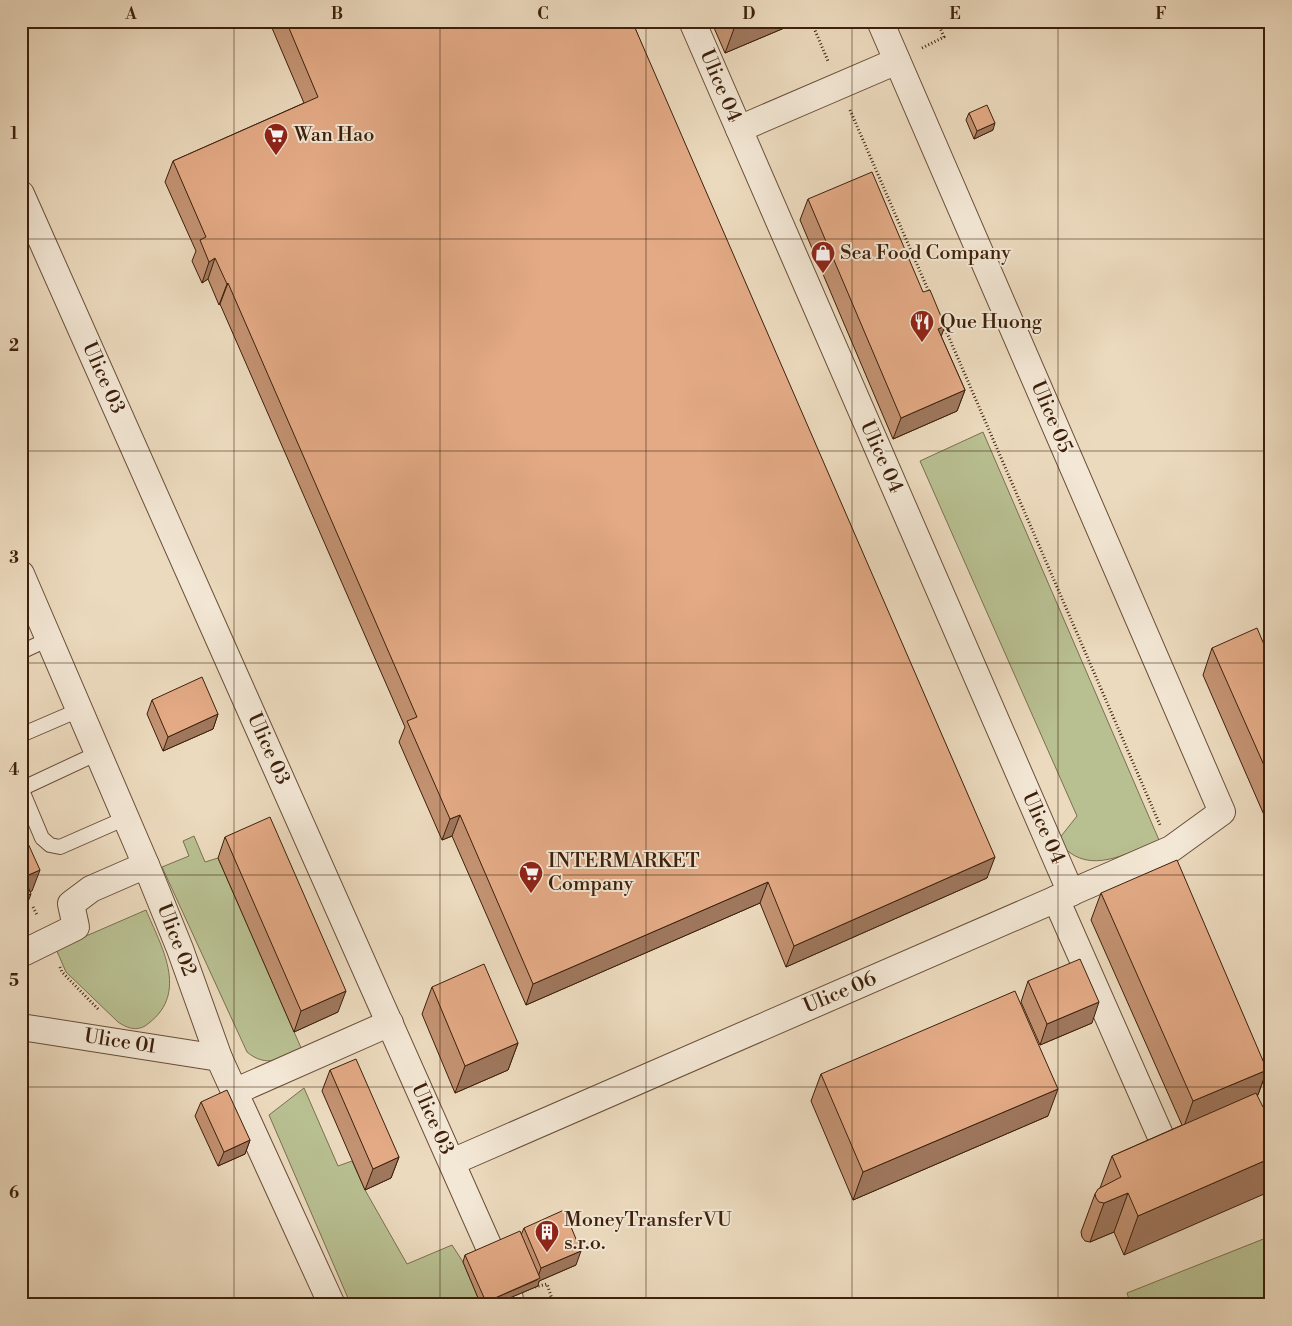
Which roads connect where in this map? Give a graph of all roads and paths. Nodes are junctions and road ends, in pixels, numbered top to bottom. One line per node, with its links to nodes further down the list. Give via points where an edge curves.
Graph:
1 (692, 21): 7 (street, Ulice 04)
2 (811, 21): 6 (path)
3 (880, 21): 5 (street, Ulice 05)
4 (937, 21): 5 (path, via 944,38)
5 (897, 60): 6 (street); 18 (street, Ulice 05)
6 (839, 85): 7 (street); 9 (path)
7 (739, 129): 22 (street, Ulice 04)
8 (21, 194): 26 (street, Ulice 03)
9 (930, 294)
10 (942, 322): 20 (path)
11 (21, 574): 12 (street, Ulice 02)
12 (49, 639): 13 (lane); 14 (street, Ulice 02)
13 (21, 652)
14 (79, 710): 15 (lane); 16 (street, Ulice 02)
15 (21, 735)
16 (98, 753): 17 (lane); 19 (street, Ulice 02)
17 (21, 788): 19 (lane, via 42,838 50,845 60,847)
18 (1222, 812): 20 (street, Ulice 06)
19 (126, 818): 21 (street, Ulice 02)
20 (1170, 849): 22 (street, Ulice 06)
21 (146, 865): 24 (street, via 90,889 71,904 76,927); 29 (street, Ulice 02)
22 (1064, 896): 33 (street, Ulice 04); 34 (street, Ulice 06)
23 (33, 906): 24 (path)
24 (48, 941): 25 (street); 28 (path, via 62,972 114,1026)
25 (21, 954)
26 (390, 1023): 32 (street); 34 (street, Ulice 03)
27 (21, 1027): 28 (street, Ulice 01)
28 (111, 1041): 29 (street, Ulice 01)
29 (219, 1058): 32 (street, Ulice 02)
30 (1263, 1069): 31 (path)
31 (1271, 1088)
32 (234, 1092): 35 (street, Ulice 02)
33 (1165, 1146)
34 (452, 1162): 36 (street, Ulice 03, via 508,1289)
35 (332, 1305)
36 (511, 1305)

